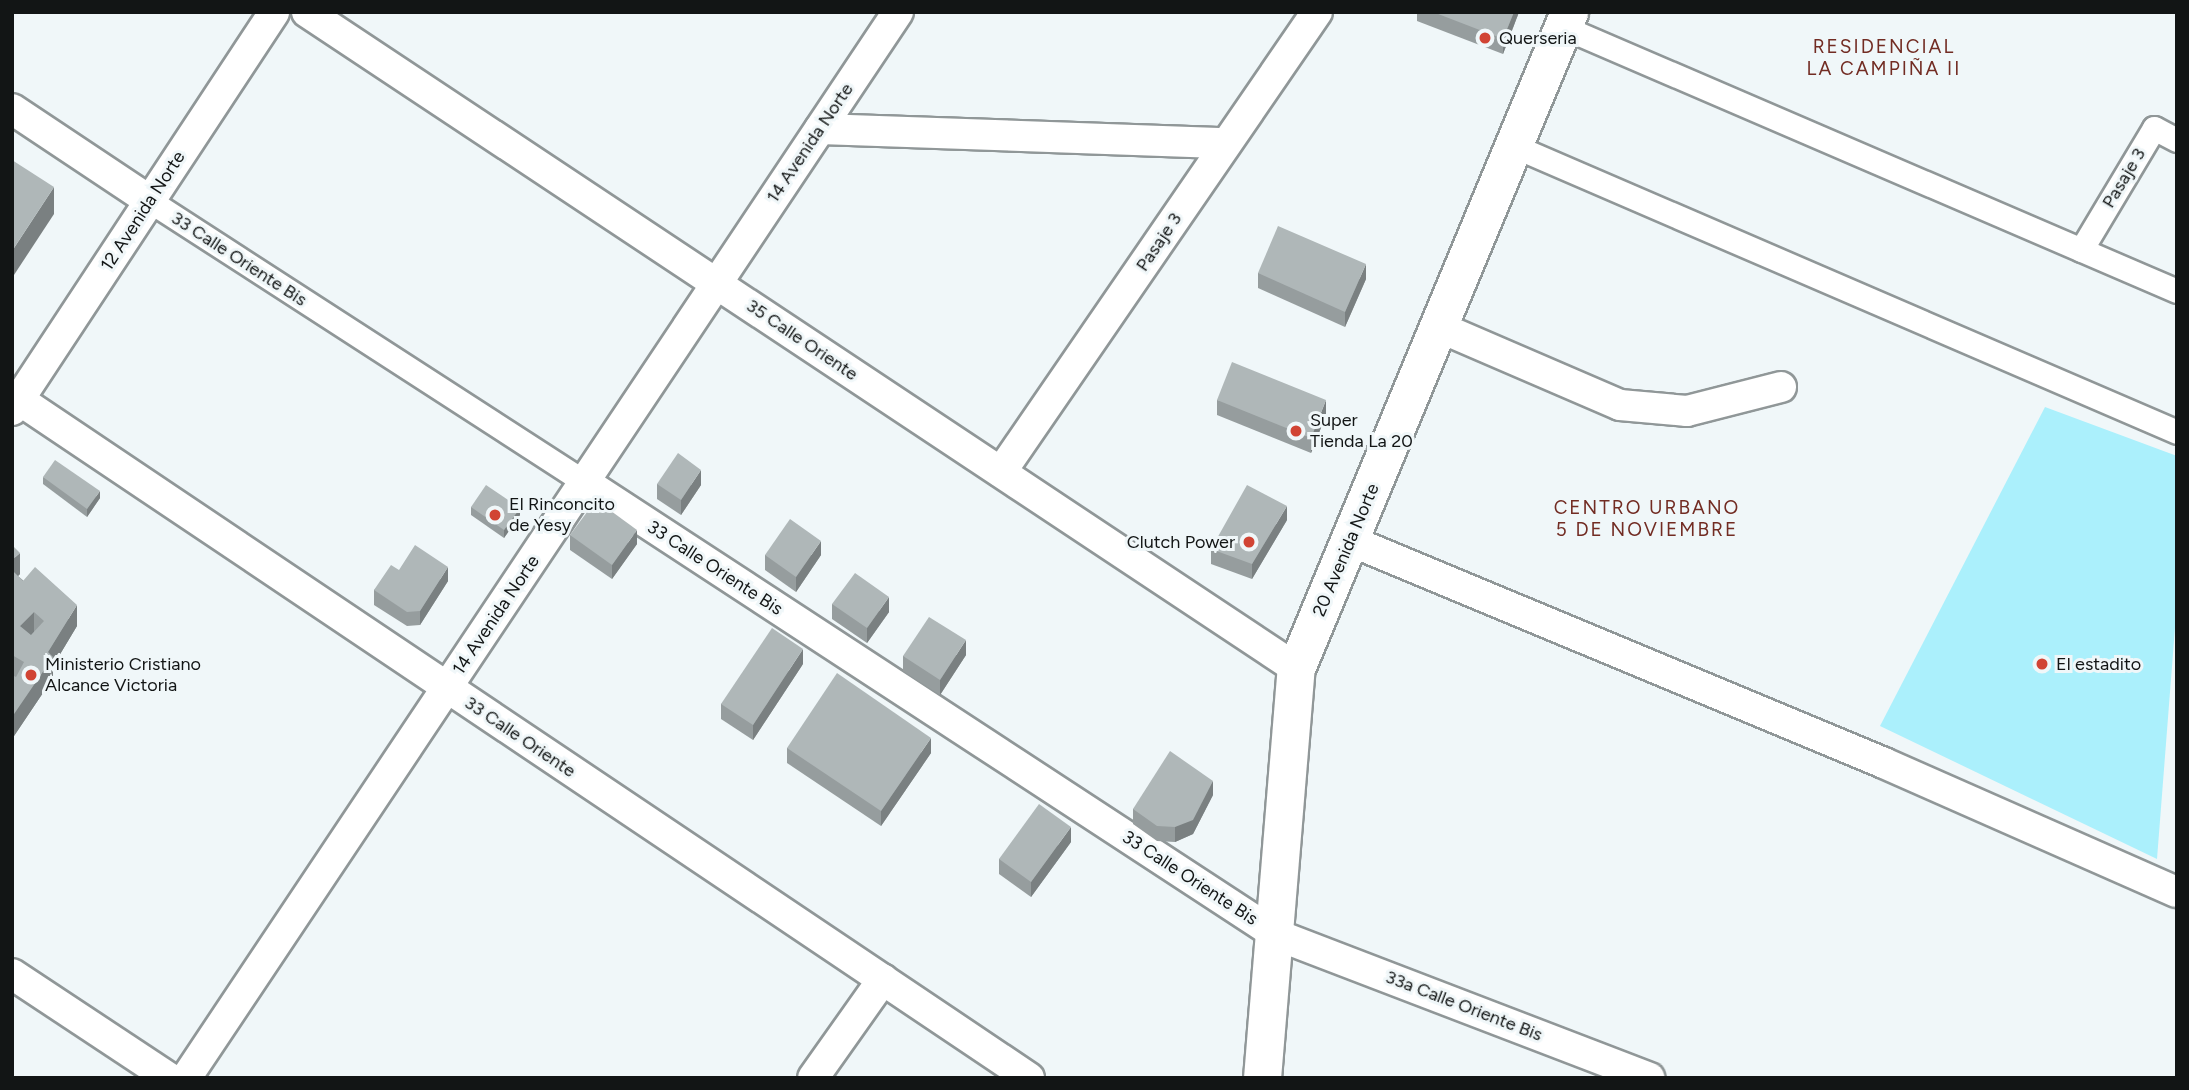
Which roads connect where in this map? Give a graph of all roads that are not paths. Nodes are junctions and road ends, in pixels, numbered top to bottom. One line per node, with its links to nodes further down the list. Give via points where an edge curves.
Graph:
1 (274, 12): 11 (street, 12 Avenida Norte)
2 (307, 12): 13 (street, 35 Calle Oriente)
3 (898, 12): 7 (street, 14 Avenida Norte)
4 (1317, 12): 9 (street, Pasaje 3)
5 (1566, 20): 10 (street, 20 Avenida Norte); 12 (street)
6 (12, 109): 11 (street, 33 Calle Oriente Bis)
7 (820, 130): 9 (street); 13 (street, 14 Avenida Norte)
8 (2177, 139): 12 (street, Pasaje 3, via 2154,128)
9 (1226, 143): 19 (street, Pasaje 3)
10 (1514, 146): 15 (street, 20 Avenida Norte); 18 (street)
11 (150, 201): 17 (street, 12 Avenida Norte); 20 (street, 33 Calle Oriente Bis)
12 (2081, 250): 14 (street)
13 (717, 284): 19 (street, 35 Calle Oriente); 20 (street, 14 Avenida Norte)
14 (2177, 291)
15 (1439, 327): 16 (street, via 1620,405 1687,411); 21 (street, 20 Avenida Norte)
16 (1781, 387)
17 (15, 402): 23 (street, 33 Calle Oriente)
18 (2177, 432)
19 (1001, 472): 22 (street, 35 Calle Oriente)
20 (586, 483): 23 (street, 14 Avenida Norte); 25 (street, 33 Calle Oriente Bis)
21 (1351, 541): 22 (street, 20 Avenida Norte); 24 (street, via 1884,763)
22 (1296, 668): 25 (street, 20 Avenida Norte)
23 (447, 688): 27 (street, 33 Calle Oriente); 29 (street, 14 Avenida Norte)
24 (2177, 892)
25 (1277, 935): 32 (street, 20 Avenida Norte); 33 (street, 33a Calle Oriente Bis)
26 (12, 974): 28 (street)
27 (883, 979): 30 (street); 31 (street, 33 Calle Oriente)
28 (169, 1078)
29 (186, 1078)
30 (813, 1078)
31 (1029, 1078)
32 (1262, 1078)
33 (1650, 1078)

